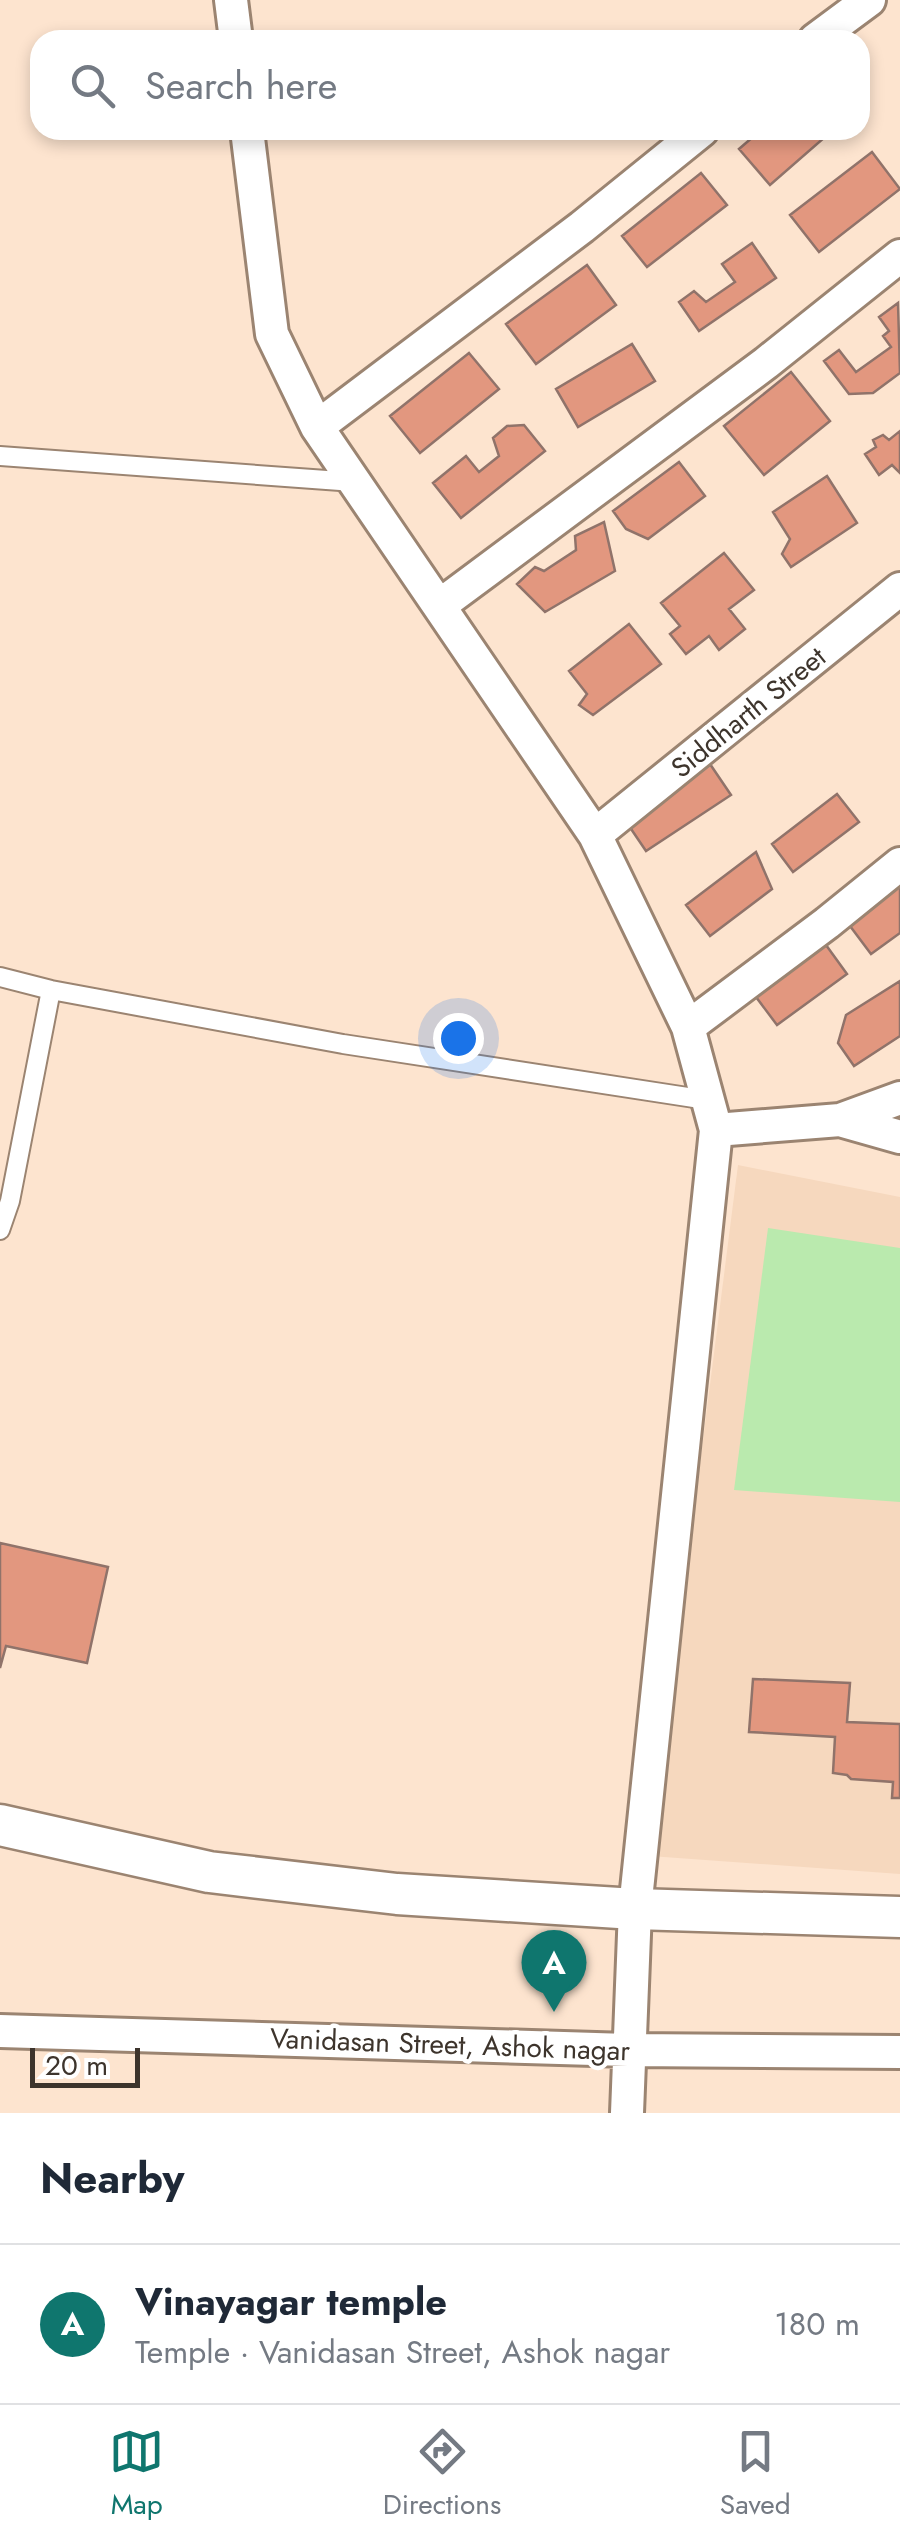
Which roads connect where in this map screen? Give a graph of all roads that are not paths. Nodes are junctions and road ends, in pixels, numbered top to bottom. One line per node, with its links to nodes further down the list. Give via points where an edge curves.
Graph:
1 (231, 0): 3 (street)
2 (868, 0): 4 (street)
3 (235, 30)
4 (828, 30)
5 (248, 140): 8 (street, via 272,334)
6 (690, 140): 8 (street)
7 (900, 256): 12 (street)
8 (318, 427): 10 (street)
9 (0, 456): 10 (lane)
10 (355, 482): 12 (street)
11 (896, 600): 13 (street, Siddharth Street)
12 (439, 606): 13 (street)
13 (595, 835): 17 (street)
14 (900, 864): 17 (street)
15 (0, 977): 16 (lane)
16 (50, 990): 19 (lane); 22 (lane)
17 (688, 1026): 19 (street)
18 (900, 1098): 20 (street)
19 (712, 1115): 20 (street); 24 (street)
20 (840, 1120): 21 (street)
21 (900, 1137)
22 (0, 1230)
23 (0, 1825): 24 (street, via 209,1872 397,1894)
24 (635, 1909): 25 (street); 27 (street)
25 (900, 1917)
26 (0, 2031): 27 (street, Vanidasan Street, Ashok nagar)
27 (628, 2050): 28 (street, Vanidasan Street, Ashok nagar); 29 (street)
28 (900, 2052)
29 (627, 2113)

